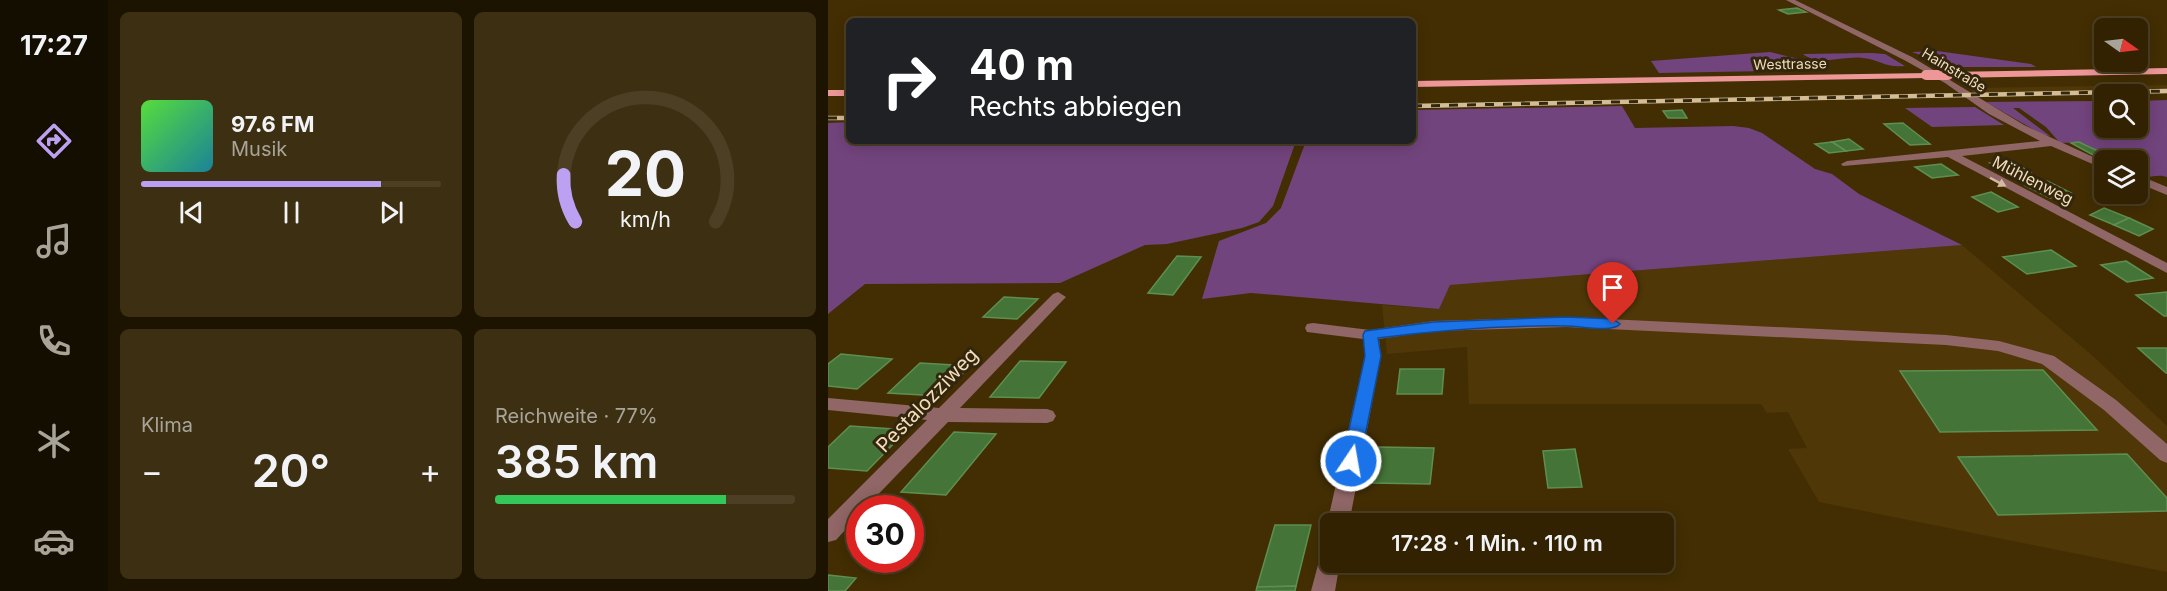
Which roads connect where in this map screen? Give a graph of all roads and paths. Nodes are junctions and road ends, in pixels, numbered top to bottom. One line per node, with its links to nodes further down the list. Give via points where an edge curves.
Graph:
1 (1789, 0): 6 (street, Hainstraße, via 1897,53)
2 (2167, 71): 3 (main road, Westtrasse, bridge)
3 (1416, 84)
4 (828, 93): 5 (main road)
5 (846, 93)
6 (2052, 143): 7 (street, Mühlenweg); 8 (street, Hainstraße)
7 (1948, 152): 9 (street, Mühlenweg); 12 (street, Mühlenweg, one-way to 12, via 1992,179)
8 (2094, 162)
9 (1847, 164)
10 (2148, 183): 11 (street)
11 (2167, 191)
12 (2167, 269)
13 (1058, 297): 17 (street, Pestalozziweg)
14 (1313, 328): 15 (street)
15 (1370, 335): 19 (street, via 1434,326 1566,322 1946,340 1999,346 2048,360 2110,405); 20 (street, via 1373,356)
16 (828, 404): 17 (street)
17 (945, 415): 18 (street); 21 (street, Pestalozziweg)
18 (1047, 416)
19 (2167, 455)
20 (1340, 513)
21 (828, 533)
22 (1327, 573): 23 (street)
23 (1323, 591)

